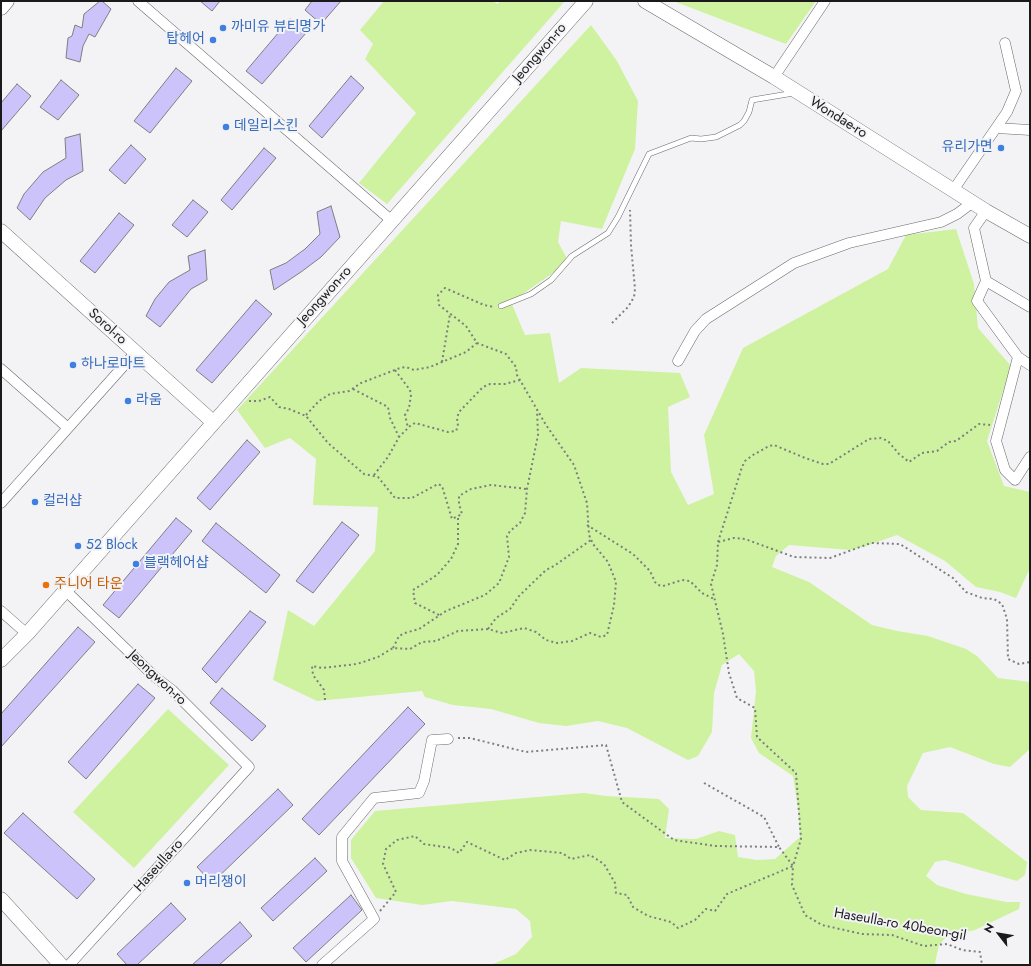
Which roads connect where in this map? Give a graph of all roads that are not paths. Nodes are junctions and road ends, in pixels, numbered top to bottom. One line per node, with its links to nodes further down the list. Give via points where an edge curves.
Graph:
1 (7, 1): 6 (street)
2 (138, 1): 15 (street)
3 (586, 1): 15 (street, Jeongwon-ro)
4 (646, 1): 8 (street, Wondae-ro)
5 (825, 1): 8 (street)
6 (1, 8)
7 (1005, 43): 10 (street, via 1016,91 1007,112)
8 (774, 78): 9 (street, Wondae-ro)
9 (798, 92): 12 (street, Wondae-ro); 19 (lane, via 752,100 744,121 721,135 702,140 691,138 649,154 608,233 572,256 551,280 518,300)
10 (996, 128): 11 (street); 12 (street)
11 (1030, 130)
12 (954, 189): 13 (street, Wondae-ro)
13 (973, 202): 14 (street, Wondae-ro); 23 (street, via 941,222 849,243 794,263 706,320 695,331)
14 (986, 211): 17 (street, Wondae-ro); 18 (street, via 974,228)
15 (392, 220): 26 (street, Jeongwon-ro)
16 (1, 232): 21 (street, Sorol-ro)
17 (1030, 236)
18 (986, 281): 20 (street); 22 (street, via 977,301)
19 (501, 306)
20 (1030, 307)
21 (136, 352): 26 (street, Sorol-ro); 27 (street)
22 (1018, 357): 24 (street); 28 (street, via 996,441 1006,470 1015,480)
23 (678, 361)
24 (1030, 365)
25 (1, 369): 27 (street)
26 (213, 422): 30 (street, Jeongwon-ro)
27 (68, 428): 29 (street)
28 (1030, 457)
29 (3, 497)
30 (65, 590): 32 (street, Jeongwon-ro); 35 (street, Jeongwon-ro)
31 (1, 611): 32 (street)
32 (27, 634): 33 (street, Jeongwon-ro)
33 (1, 660)
34 (448, 739): 39 (street, via 432,740 419,793 374,798 342,837 342,861 374,919)
35 (249, 766): 38 (street, Haseulla-ro)
36 (1, 900): 37 (street)
37 (61, 965)
38 (69, 965)
39 (322, 965)

